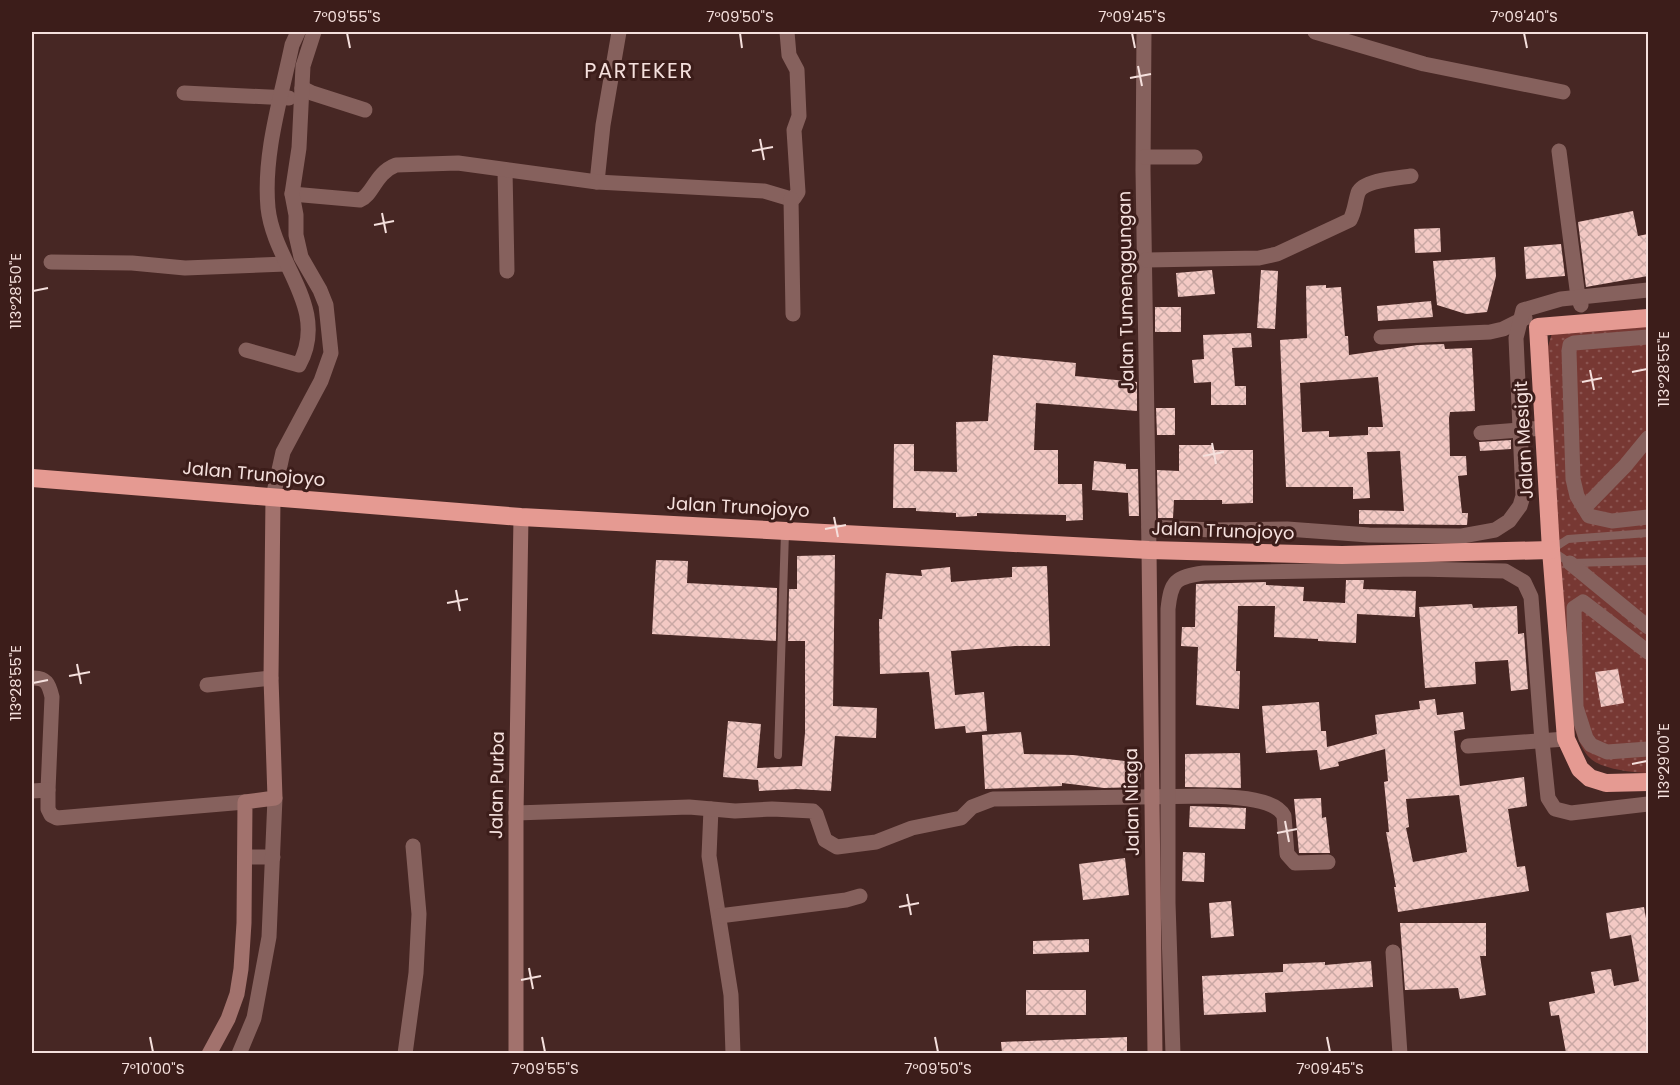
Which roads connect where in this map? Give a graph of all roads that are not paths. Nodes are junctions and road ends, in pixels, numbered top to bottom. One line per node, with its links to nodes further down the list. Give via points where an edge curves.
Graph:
1 (298, 32): 9 (street, via 292,45)
2 (314, 32): 9 (street)
3 (619, 32): 16 (street)
4 (787, 32): 18 (street, via 789,55 797,70 799,116 794,130 798,192)
5 (1144, 32): 12 (street, Jalan Tumenggungan)
6 (1315, 32): 7 (street, via 1424,63)
7 (1563, 92)
8 (184, 93): 9 (street)
9 (293, 97): 10 (street, via 312,93); 17 (street, via 299,148); 21 (street, via 270,145 268,209)
10 (365, 110)
11 (1559, 151): 25 (street)
12 (1144, 157): 13 (street); 19 (street, Jalan Tumenggungan)
13 (1195, 157)
14 (505, 170): 16 (street); 17 (street, via 458,163 396,165 380,175 364,198); 22 (street)
15 (1411, 176): 19 (street, via 1366,184 1358,192 1350,220 1278,254 1259,258)
16 (597, 182): 18 (street, via 764,191)
17 (292, 194): 33 (street, via 301,257 326,305 331,353)
18 (791, 199): 26 (street)
19 (1146, 260): 43 (street, Jalan Tumenggungan)
20 (51, 262): 21 (street, via 185,268)
21 (286, 264): 32 (street, via 305,303 309,321 310,332)
22 (507, 271)
23 (1648, 290): 25 (street)
24 (1648, 300): 25 (street)
25 (1579, 301): 28 (street)
26 (793, 314)
27 (1648, 318): 28 (highway)
28 (1533, 319): 29 (street, via 1490,332); 34 (highway, Jalan Mesigit); 35 (street, via 1516,338)
29 (1381, 337)
30 (1648, 337): 40 (street, via 1570,345 1573,479)
31 (246, 350): 32 (street)
32 (299, 365): 33 (street)
33 (322, 378): 39 (street, via 283,452)
34 (1544, 428): 35 (street); 47 (highway, Jalan Mesigit)
35 (1521, 430): 36 (street); 43 (street, via 1523,496 1509,521 1495,530 1462,536)
36 (1481, 433)
37 (1648, 438): 40 (street)
38 (32, 478): 39 (highway, Jalan Trunojoyo)
39 (273, 496): 41 (highway, Jalan Trunojoyo); 53 (street)
40 (1584, 508): 42 (street, via 1589,516 1612,521)
41 (521, 517): 44 (highway, Jalan Trunojoyo); 69 (street, Jalan Purba)
42 (1648, 517)
43 (1149, 527): 46 (street, Jalan Tumenggungan)
44 (785, 531): 46 (highway, Jalan Trunojoyo); 59 (lane)
45 (1648, 533): 47 (lane, via 1568,539)
46 (1149, 550): 47 (highway, Jalan Trunojoyo, via 1342,555); 64 (street, Jalan Niaga)
47 (1551, 550): 49 (lane); 55 (highway, Jalan Mesigit)
48 (1648, 561): 49 (lane)
49 (1570, 563): 50 (street)
50 (1648, 627)
51 (1648, 652): 58 (street, via 1583,602 1574,608 1576,707 1586,738 1591,745 1607,752)
52 (32, 678): 61 (street, via 45,680 52,698)
53 (271, 678): 54 (street); 63 (street)
54 (207, 685)
55 (1566, 739): 56 (street); 60 (highway, via 1580,769 1590,778 1606,783)
56 (1542, 741): 57 (street); 65 (street, via 1531,597 1524,582 1505,571 1417,569 1190,575 1177,580 1170,590 1168,609); 67 (street, via 1548,798 1555,809 1571,813)
57 (1468, 746)
58 (1648, 749)
59 (778, 755)
60 (1648, 782)
61 (48, 790): 62 (street); 66 (street, via 48,809 57,818)
62 (32, 791)
63 (275, 798): 66 (street); 71 (street)
64 (1151, 798): 65 (street); 68 (street, via 993,799 972,807 961,818 912,828 876,842 837,847 825,840 813,812); 81 (street, Jalan Niaga)
65 (1168, 798): 72 (street, via 1242,797 1275,806 1284,816 1290,859 1295,863); 82 (street)
66 (244, 802): 71 (street)
67 (1648, 804)
68 (711, 808): 69 (street); 74 (street, via 709,856)
69 (516, 813): 79 (street, Jalan Purba)
70 (413, 846): 78 (street, via 419,914 416,974)
71 (259, 857): 76 (street, via 244,923 237,994); 77 (street, via 269,937 254,1018)
72 (1328, 862)
73 (860, 896): 74 (street)
74 (719, 916): 80 (street, via 731,995)
75 (1393, 952): 83 (street)
76 (209, 1053)
77 (239, 1053)
78 (405, 1053)
79 (516, 1053)
80 (733, 1053)
81 (1155, 1053)
82 (1173, 1053)
83 (1400, 1053)

